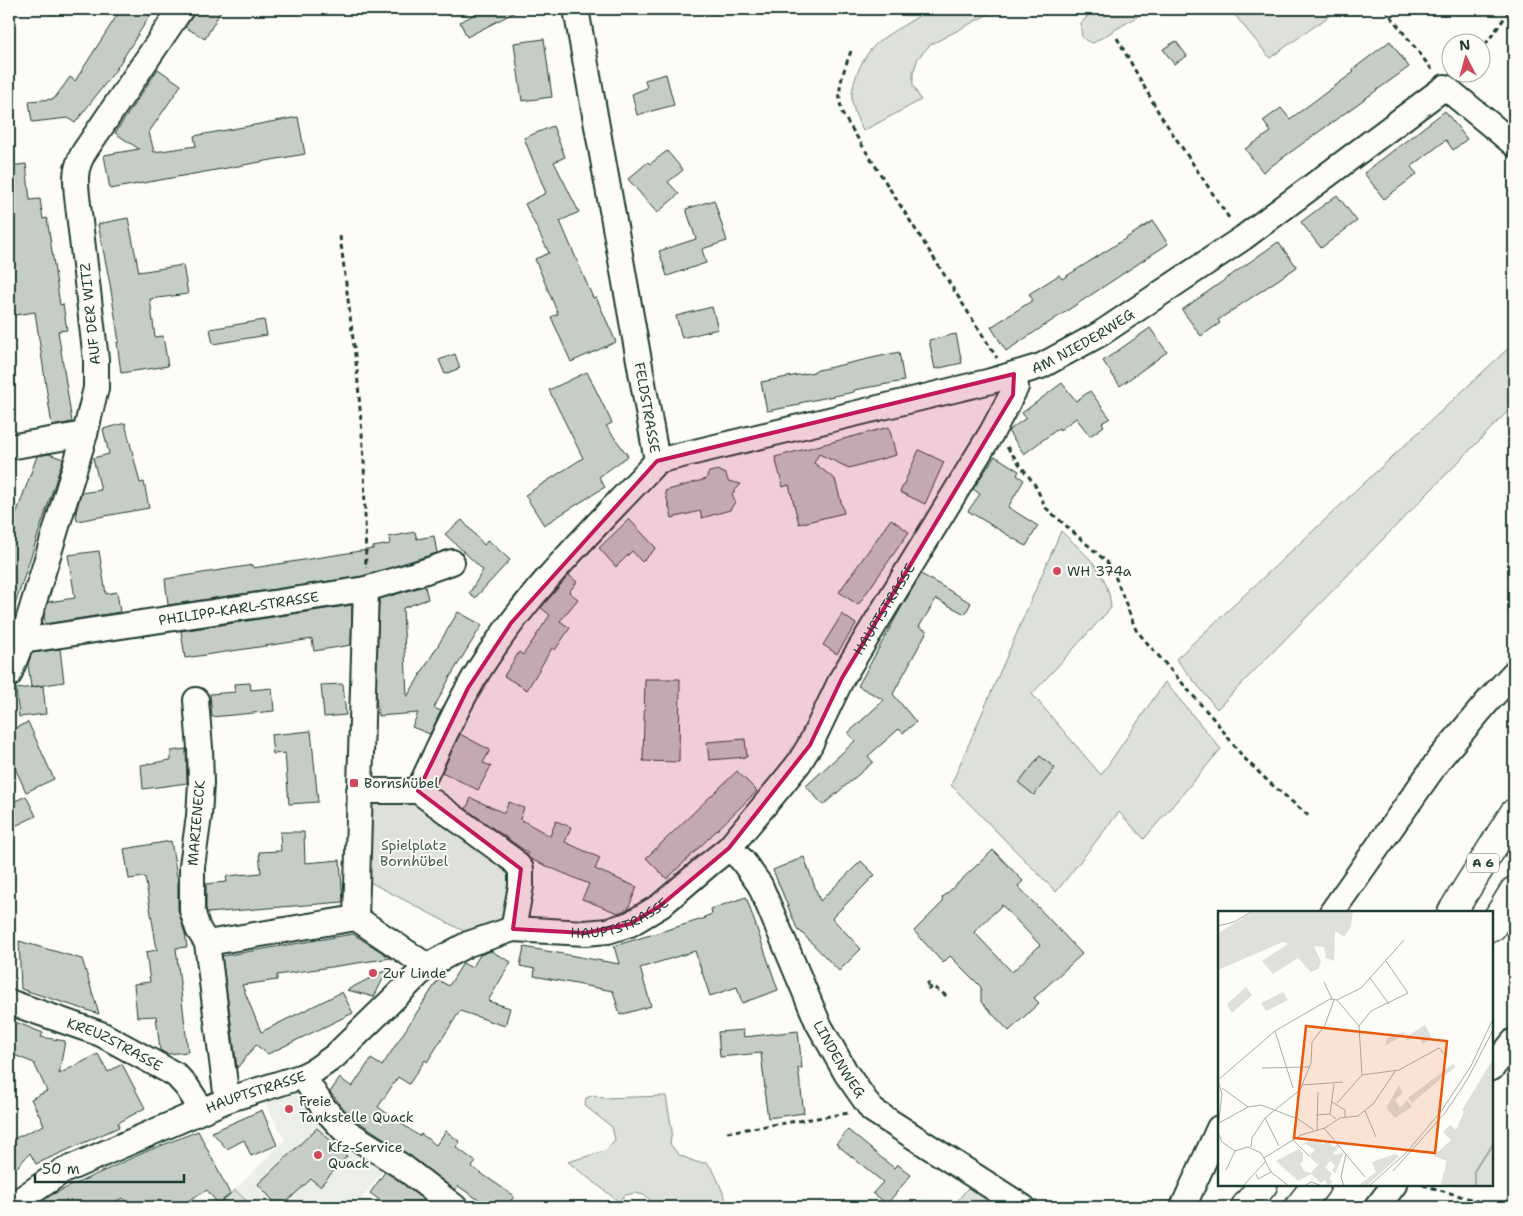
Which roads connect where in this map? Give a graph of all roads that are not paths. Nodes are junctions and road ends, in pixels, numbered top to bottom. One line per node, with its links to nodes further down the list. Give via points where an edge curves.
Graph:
1 (181, 9): 5 (street, AUF DER WITZ, via 77,164 77,196 97,367 96,388)
2 (576, 9): 7 (street, FELDSTRASSE)
3 (1514, 144): 4 (street, AM NIEDERWEG, via 1445,87 1243,238 1100,334 1041,366)
4 (1011, 375): 7 (street, AM NIEDERWEG); 17 (street, HAUPTSTRASSE, via 1016,387 992,432 842,678 803,757)
5 (85, 434): 6 (street); 10 (street, AUF DER WITZ)
6 (9, 447)
7 (657, 461): 15 (street, FELDSTRASSE, via 511,623 468,688)
8 (452, 562): 9 (street, PHILIPP-KARL-STRASSE)
9 (366, 589): 10 (street, PHILIPP-KARL-STRASSE); 14 (street)
10 (22, 640): 12 (street, AUF DER WITZ)
11 (1514, 673): 19 (street, via 1440,758)
12 (9, 675)
13 (196, 700): 24 (street, MARIENECK, via 201,783 192,866 192,910)
14 (359, 791): 15 (street); 21 (street)
15 (418, 791): 23 (street, via 521,869 521,886)
16 (1514, 813): 20 (highway, A 6)
17 (729, 848): 23 (street, HAUPTSTRASSE, via 660,906 630,924 608,931 585,933); 38 (street, LINDENWEG, via 760,885 818,1023 846,1073 872,1110)
18 (1514, 891): 22 (highway)
19 (1333, 911)
20 (1453, 911)
21 (356, 918): 24 (street); 25 (street)
22 (1493, 925)
23 (512, 929): 25 (street, HAUPTSTRASSE, via 468,944)
24 (207, 943): 30 (street, MARIENECK)
25 (427, 966): 29 (street, HAUPTSTRASSE, via 335,1056)
26 (9, 1002): 31 (street, KREUZSTRASSE, via 101,1034 176,1075)
27 (1514, 1040): 28 (street)
28 (1493, 1067)
29 (303, 1076): 30 (street, HAUPTSTRASSE); 37 (street, via 323,1107 344,1130 403,1167)
30 (227, 1100): 31 (street, HAUPTSTRASSE)
31 (202, 1110): 36 (street, HAUPTSTRASSE, via 61,1172)
32 (1218, 1130): 39 (street)
33 (1262, 1186): 40 (highway)
34 (1315, 1186): 41 (highway)
35 (1393, 1186): 42 (street)
36 (12, 1207)
37 (455, 1207)
38 (1023, 1207)
39 (1183, 1207)
40 (1245, 1207)
41 (1299, 1207)
42 (1377, 1207)

